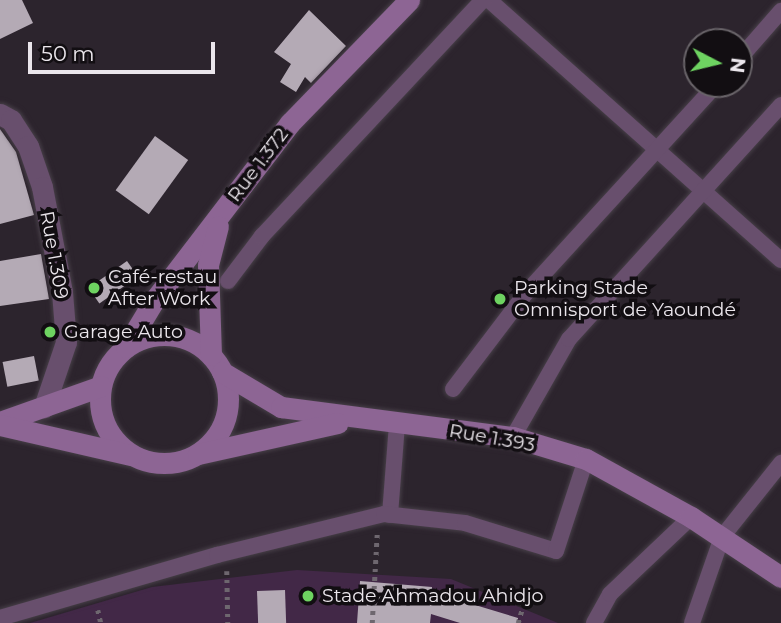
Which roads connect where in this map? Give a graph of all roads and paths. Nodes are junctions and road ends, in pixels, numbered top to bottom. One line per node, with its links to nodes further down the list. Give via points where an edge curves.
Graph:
1 (409, 0): 11 (main road, Rue 1.372, via 290,123)
2 (483, 0): 13 (lane, via 262,236)
3 (489, 0): 9 (lane)
4 (781, 11): 5 (lane)
5 (753, 43)
6 (705, 98): 9 (lane)
7 (781, 105): 10 (lane)
8 (0, 114): 18 (street, Rue 1.309, via 11,120 28,146 62,292 66,342)
9 (659, 152): 10 (lane); 17 (lane, via 525,295)
10 (702, 191): 12 (lane); 22 (lane, via 569,339)
11 (221, 213): 14 (main road, Rue 1.372, via 153,302); 15 (main road, via 208,265)
12 (781, 260)
13 (228, 281)
14 (126, 347): 15 (main road, via 147,337 170,335 192,341); 16 (main road, via 110,364)
15 (216, 364): 19 (main road, Rue 1.393, via 281,407); 23 (main road, via 227,387 225,418 219,432)
16 (101, 386): 18 (main road); 24 (main road, via 106,426)
17 (453, 389)
18 (44, 407): 20 (main road)
19 (354, 420): 21 (main road, Rue 1.393); 23 (main road)
20 (0, 424): 24 (main road)
21 (397, 424): 22 (main road, Rue 1.393); 27 (lane)
22 (513, 438): 25 (main road, Rue 1.393)
23 (198, 454): 24 (main road, via 173,463)
24 (133, 456)
25 (586, 459): 27 (lane, via 556,551 465,523); 28 (main road, Rue 1.393)
26 (781, 463): 29 (lane)
27 (384, 515): 33 (lane, via 217,555); 35 (path)
28 (691, 517): 29 (main road, Rue 1.393); 37 (lane, via 610,594)
29 (722, 537): 31 (main road, Rue 1.393); 38 (lane)
30 (226, 576): 34 (path)
31 (781, 577)
32 (529, 585): 36 (path)
33 (0, 618)
34 (228, 623)
35 (372, 623)
36 (519, 623)
37 (594, 623)
38 (692, 623)

